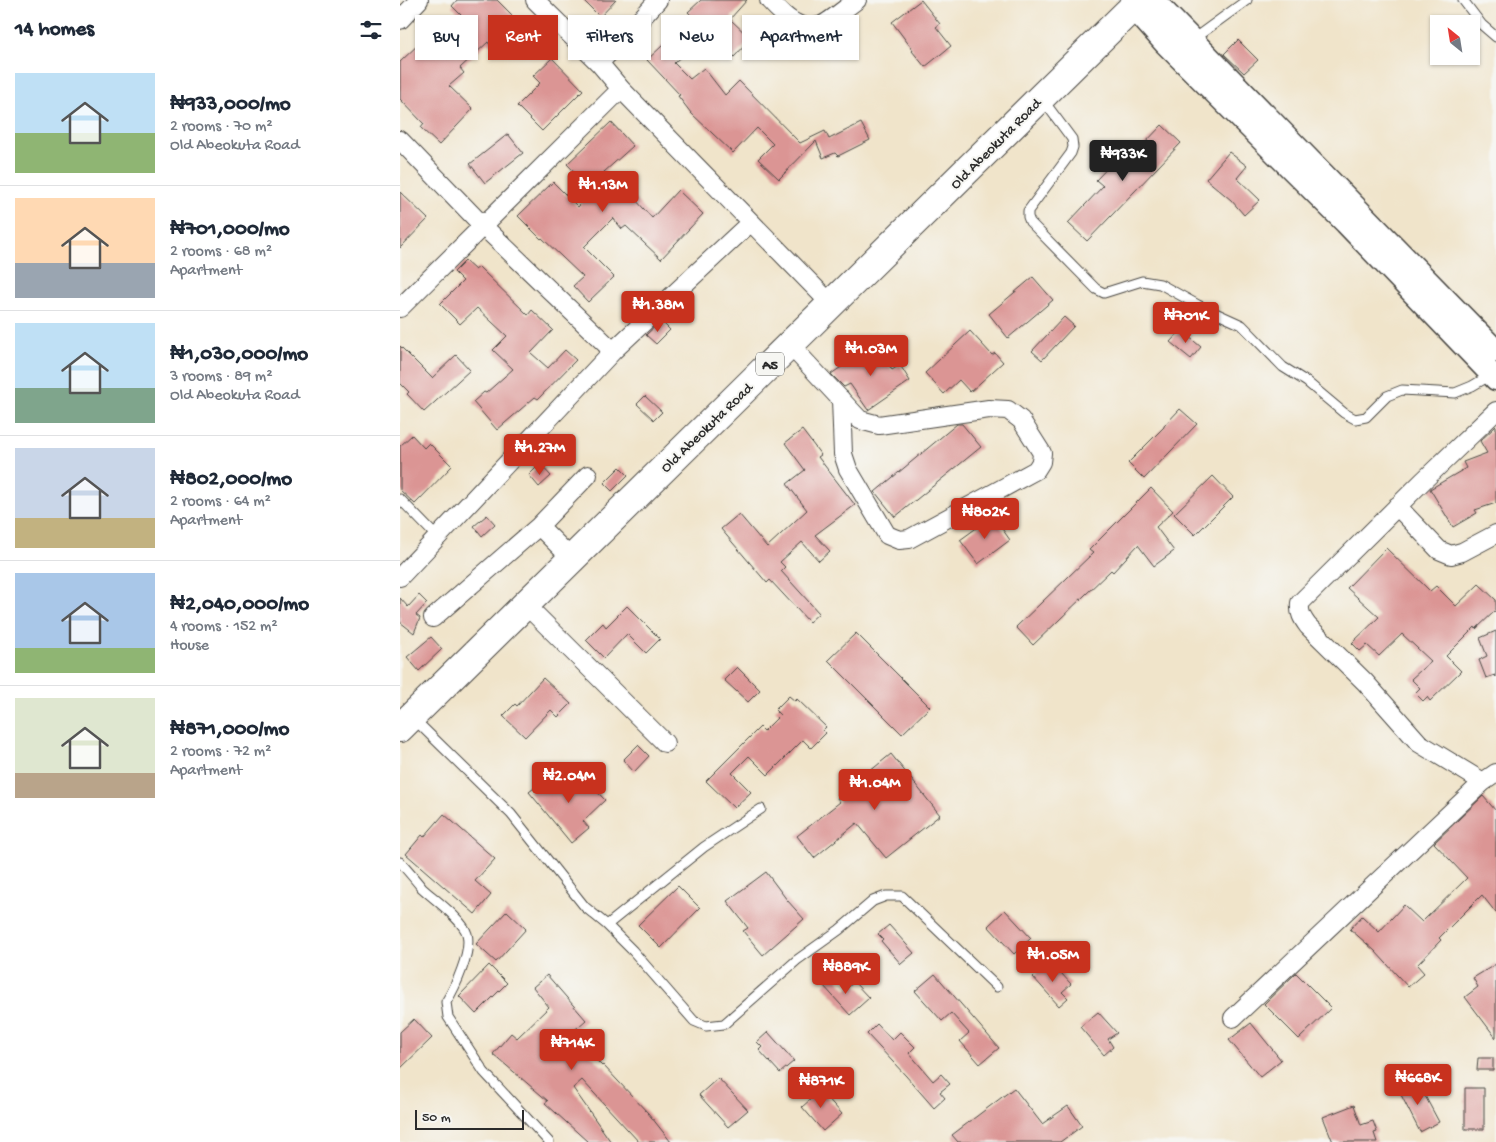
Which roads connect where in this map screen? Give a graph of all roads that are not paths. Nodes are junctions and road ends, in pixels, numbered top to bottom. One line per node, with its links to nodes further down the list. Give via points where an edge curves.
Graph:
1 (419, 0): 9 (street)
2 (535, 0): 12 (street)
3 (658, 0): 12 (street)
4 (769, 0): 5 (street, via 783,15 808,27 822,25)
5 (857, 0)
6 (1247, 0): 11 (lane)
7 (1463, 0): 10 (lane)
8 (1142, 2): 11 (street); 14 (highway, Old Abeokuta Road / A5); 23 (street, via 1165,43 1346,223)
9 (400, 20)
10 (1496, 37)
11 (1192, 40): 22 (street)
12 (599, 62): 13 (street)
13 (622, 89): 16 (street); 17 (street)
14 (1041, 98): 18 (highway, Old Abeokuta Road / A5); 23 (lane, via 1074,147 1028,211 1028,217 1096,289 1104,293 1142,281 1160,284 1242,325 1282,367 1355,419 1366,417 1387,396 1402,390 1455,393)
15 (400, 140): 17 (street)
16 (751, 222): 18 (street); 21 (street)
17 (483, 226): 19 (street); 21 (street)
18 (831, 304): 20 (highway, Old Abeokuta Road / A5)
19 (400, 308)
20 (790, 345): 24 (street); 32 (highway, Old Abeokuta Road / A5)
21 (613, 351): 31 (street)
22 (1496, 351)
23 (1494, 377)
24 (840, 399): 24 (street, via 860,420 879,425 989,409 1008,410 1021,420 1042,453 1042,462 1036,470 909,539 899,540 887,535 848,469 843,454)
25 (1496, 411): 28 (street)
26 (588, 475): 29 (street)
27 (400, 499): 31 (lane)
28 (1397, 506): 30 (street, via 1439,550 1451,555); 38 (street, via 1300,603 1301,616 1419,743)
29 (539, 526): 32 (street); 35 (street)
30 (1496, 534)
31 (438, 538): 33 (street)
32 (572, 560): 34 (highway, Old Abeokuta Road / A5)
33 (400, 577)
34 (526, 605): 36 (highway, Old Abeokuta Road / A5); 37 (street)
35 (433, 618)
36 (406, 722): 41 (lane, via 510,814 585,907)
37 (665, 743)
38 (1489, 778): 43 (street)
39 (761, 809): 41 (lane, via 704,848)
40 (400, 862): 44 (lane, via 467,932 469,944 455,988 446,1002 448,1017 484,1072)
41 (607, 925): 42 (lane, via 694,1021 706,1026 724,1024 797,960 873,901 886,896 902,896)
42 (997, 987)
43 (1233, 1018)
44 (548, 1142)

